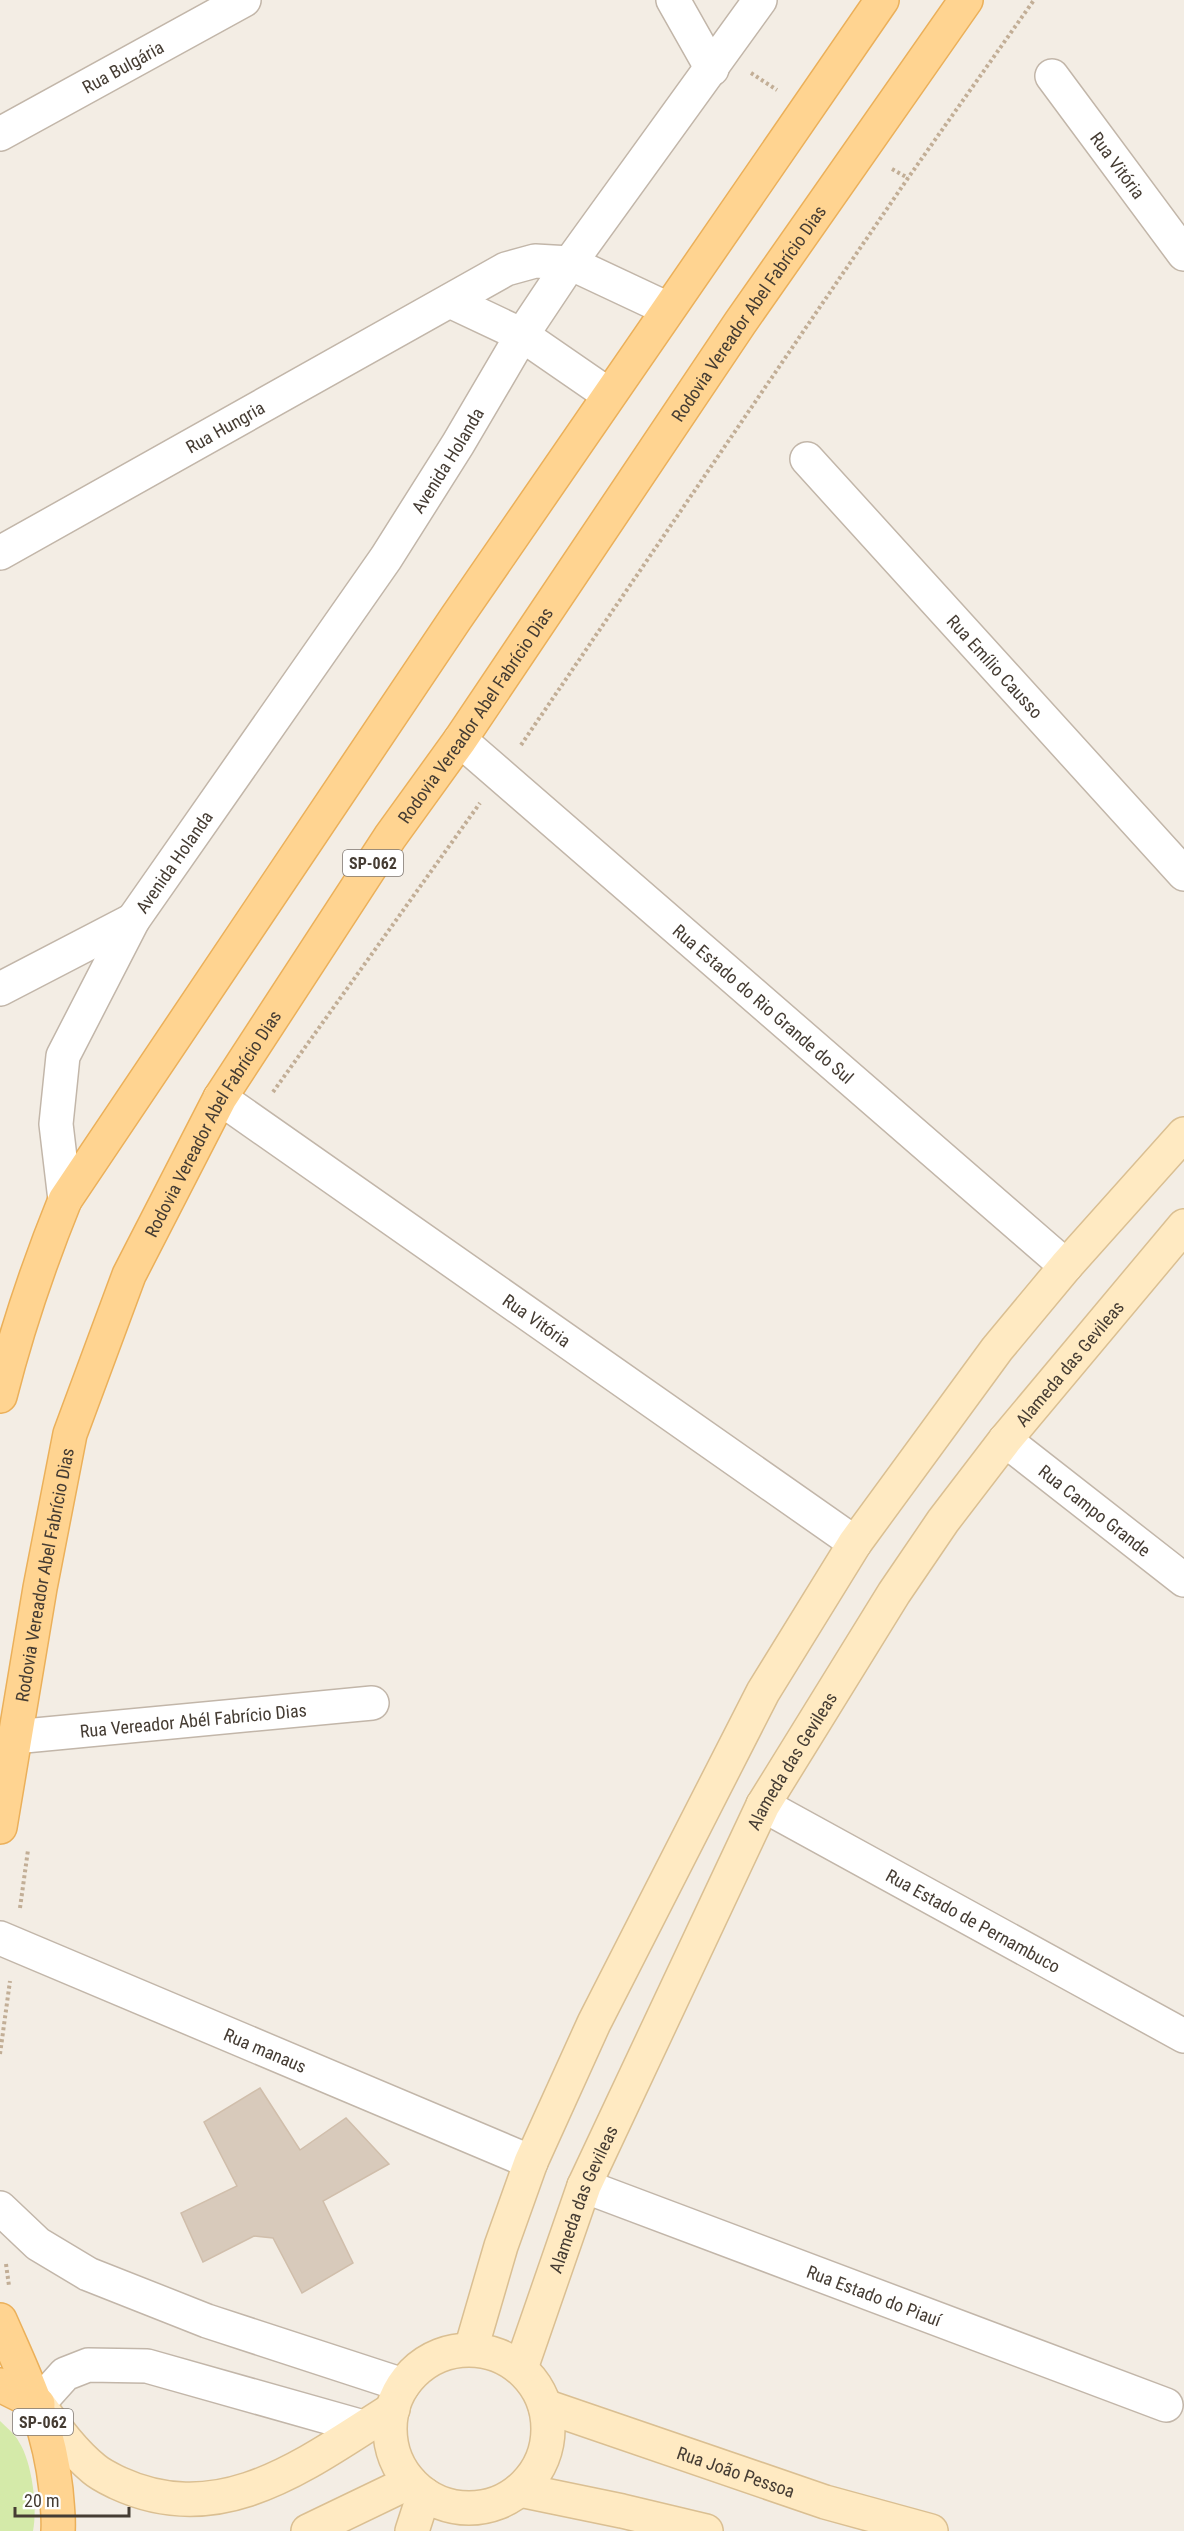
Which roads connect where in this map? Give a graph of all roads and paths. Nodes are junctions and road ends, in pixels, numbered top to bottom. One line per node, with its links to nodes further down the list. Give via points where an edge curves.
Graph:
1 (244, 0): 10 (street, Rua Bulgária)
2 (673, 0): 7 (street)
3 (760, 0): 7 (street, Avenida Holanda)
4 (882, 0): 9 (main road)
5 (966, 0): 19 (main road, Rodovia Vereador Abel Fabrício Dias / SP-062, via 753,303)
6 (1034, 0): 20 (path)
7 (717, 61): 9 (path); 12 (street, Avenida Holanda)
8 (1052, 76): 11 (street, Rua Vitória)
9 (806, 109): 14 (main road)
10 (0, 134)
11 (1184, 254)
12 (570, 263): 13 (street, Rua Hungria, via 535,261 506,268); 14 (street); 15 (street, Avenida Holanda)
13 (450, 301): 15 (street); 18 (street, Rua Hungria)
14 (668, 309): 16 (main road)
15 (522, 335): 16 (street); 22 (street, Avenida Holanda, via 387,558)
16 (609, 395): 27 (main road)
17 (807, 459): 21 (street, Rua Emílio Causso)
18 (0, 553)
19 (460, 740): 20 (street, Rua Estado do Rio Grande do Sul); 24 (main road, Rodovia Vereador Abel Fabrício Dias / SP-062, via 390,837)
20 (500, 776): 25 (path); 29 (street, Rua Estado do Rio Grande do Sul)
21 (1184, 874)
22 (133, 920): 23 (street); 27 (street, Avenida Holanda, via 63,1056 56,1124)
23 (0, 989)
24 (220, 1098): 25 (street, Rua Vitória); 35 (main road, Rodovia Vereador Abel Fabrício Dias / SP-062, via 129,1275 70,1434)
25 (253, 1119): 32 (street, Rua Vitória)
26 (1184, 1134): 29 (street)
27 (65, 1200): 30 (main road, via 45,1247)
28 (1184, 1226): 31 (street, Alameda das Gevileas)
29 (1066, 1266): 32 (street, via 997,1349)
30 (0, 1396)
31 (1005, 1440): 33 (street, Rua Campo Grande); 36 (street, Alameda das Gevileas, via 894,1593)
32 (855, 1543): 42 (street, via 763,1692 594,2023)
33 (1184, 1580)
34 (372, 1703): 35 (street, Rua Vereador Abél Fabrício Dias)
35 (14, 1737): 37 (main road, Rodovia Vereador Abel Fabrício Dias / SP-062)
36 (763, 1805): 40 (street, Rua Estado de Pernambuco); 43 (street, Alameda das Gevileas)
37 (0, 1827)
38 (28, 1849): 39 (path)
39 (8, 1942): 41 (path); 42 (street, Rua manaus)
40 (1184, 2036)
41 (0, 2054)
42 (531, 2162): 46 (street)
43 (584, 2186): 47 (street, Alameda das Gevileas); 51 (street, Rua Estado do Piauí)
44 (0, 2208): 49 (street, via 38,2244 88,2274)
45 (0, 2320): 50 (main road, SP-062)
46 (471, 2349): 47 (street, via 497,2355); 49 (street, via 445,2354 421,2366)
47 (520, 2368): 52 (street, via 536,2386)
48 (0, 2385): 50 (main road, SP-062)
49 (398, 2397): 53 (street); 54 (street, via 390,2434 396,2459)
50 (38, 2404): 53 (street, via 65,2374 88,2365 147,2366); 53 (street, via 68,2444 95,2470 140,2497 178,2507 219,2505 252,2495 298,2471); 56 (main road, SP-062, via 52,2459)
51 (1166, 2405)
52 (545, 2406): 55 (street, via 545,2452 535,2473); 60 (street, Rua João Pessoa, via 825,2502)
53 (363, 2427)
54 (417, 2488): 55 (street, via 448,2506); 57 (street); 58 (street)
55 (502, 2508): 59 (street, via 622,2511)
56 (58, 2531)
57 (308, 2531)
58 (412, 2531)
59 (706, 2531)
60 (931, 2531)

